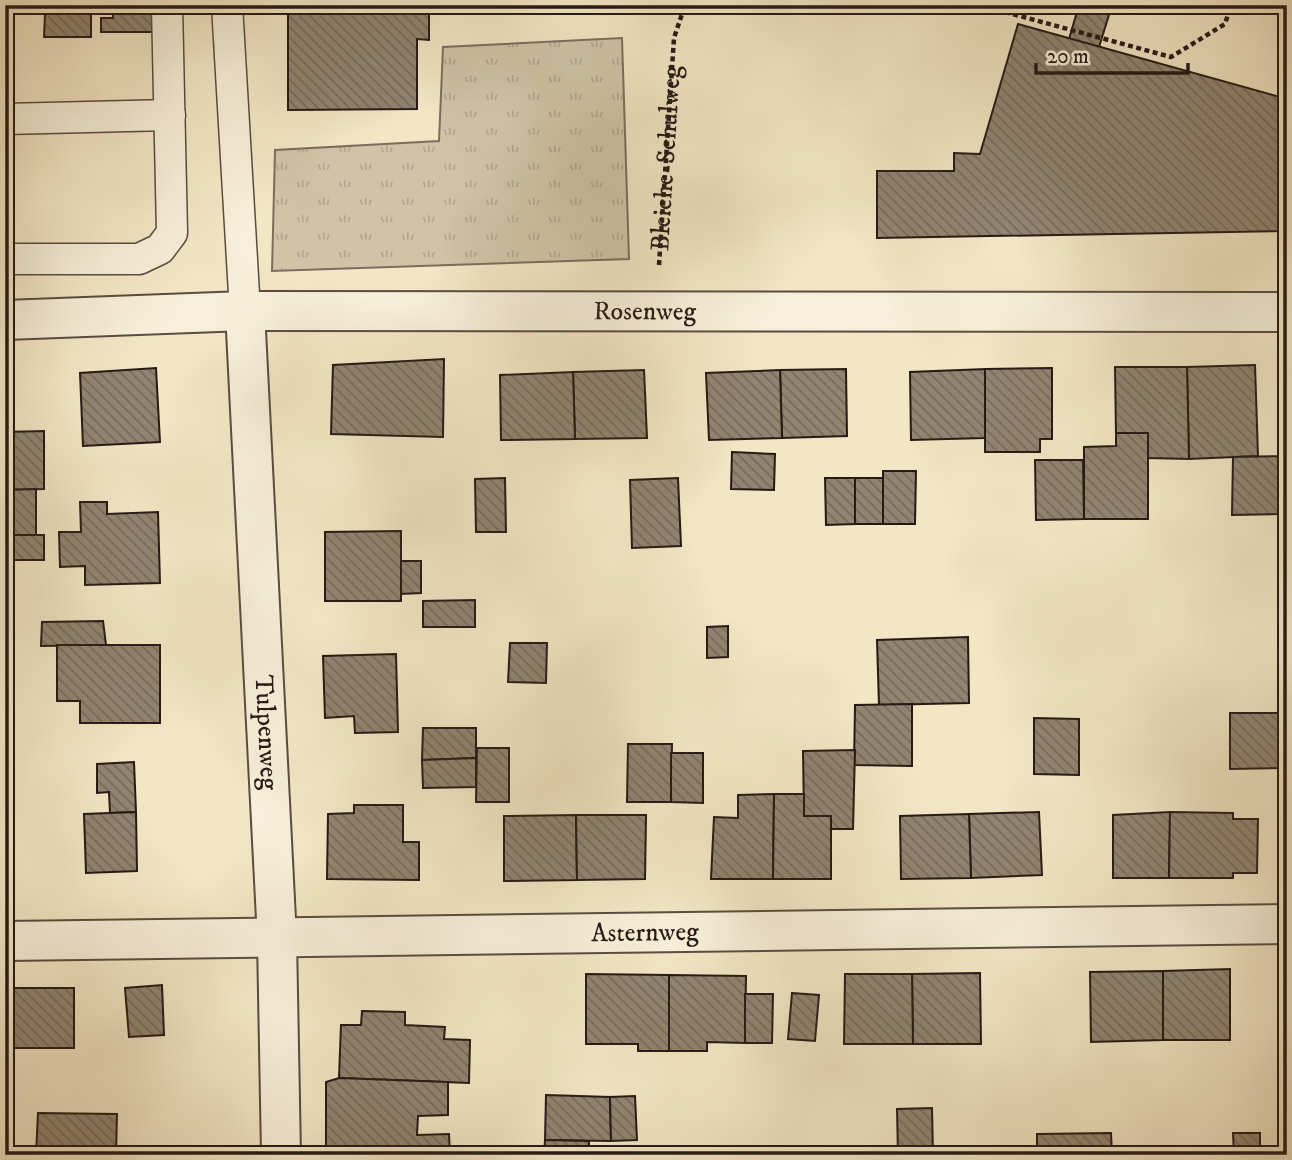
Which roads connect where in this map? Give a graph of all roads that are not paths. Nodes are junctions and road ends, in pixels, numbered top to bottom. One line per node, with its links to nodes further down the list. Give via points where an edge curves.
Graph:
1 (167, 5): 3 (lane)
2 (227, 5): 6 (lane)
3 (170, 115): 4 (lane); 5 (lane, via 172,233 160,249 139,260)
4 (5, 118)
5 (5, 259)
6 (245, 311): 7 (street, Rosenweg); 8 (street, Rosenweg); 10 (street, Tulpenweg)
7 (1287, 312)
8 (5, 320)
9 (1287, 924): 10 (street, Asternweg)
10 (277, 939): 11 (street, Asternweg); 12 (street, Tulpenweg)
11 (5, 941)
12 (281, 1155)

